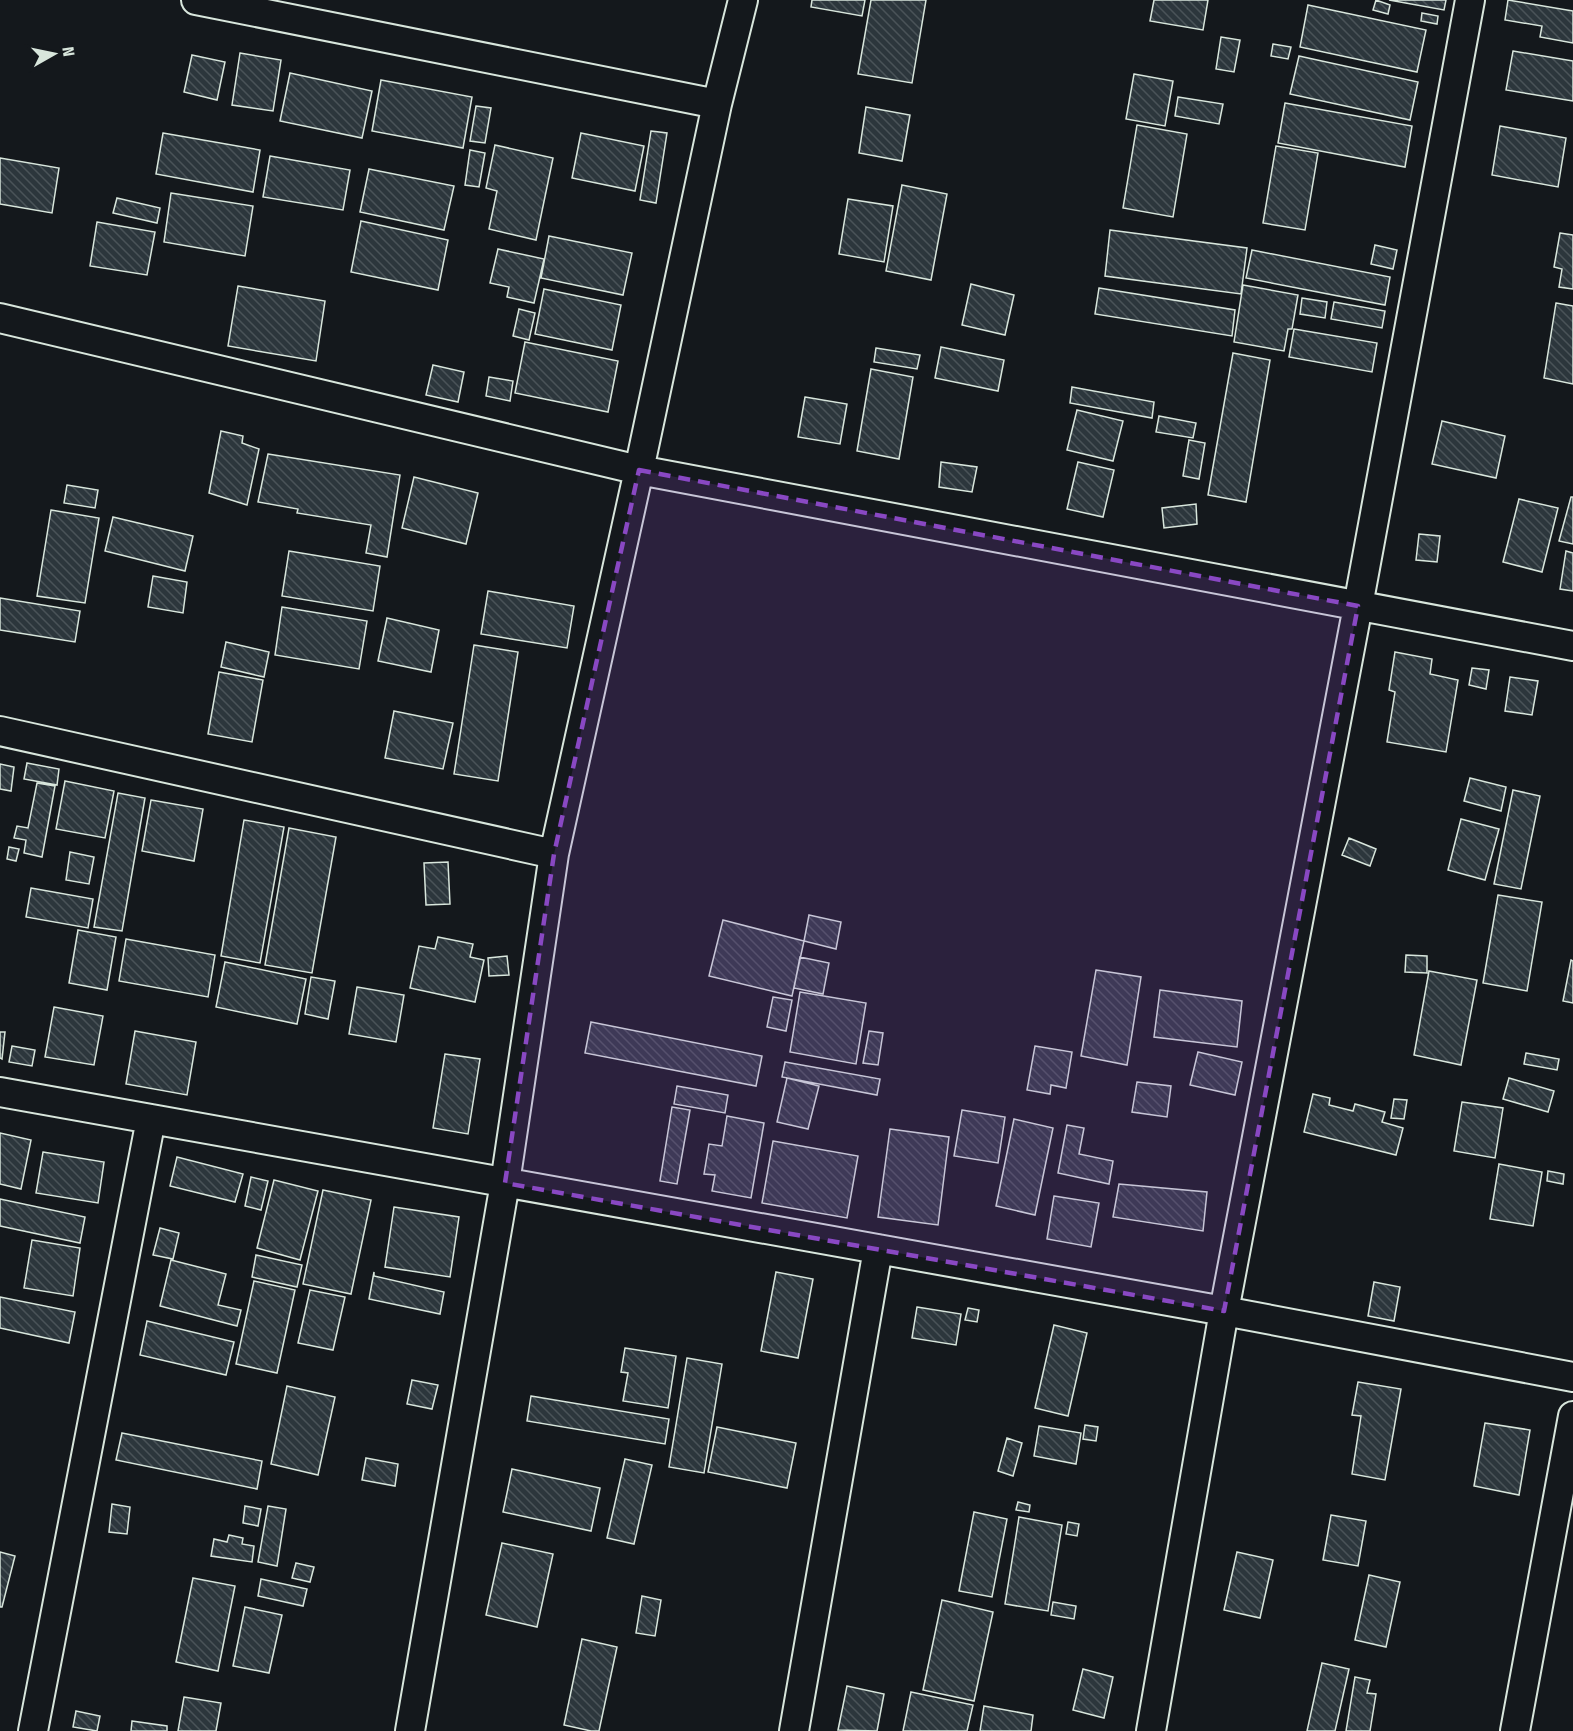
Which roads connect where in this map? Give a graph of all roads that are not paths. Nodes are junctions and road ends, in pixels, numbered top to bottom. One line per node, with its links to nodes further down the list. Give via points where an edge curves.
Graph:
1 (196, 0): 4 (street)
2 (742, 0): 4 (street)
3 (1470, 0): 7 (street)
4 (717, 104): 6 (street)
5 (0, 318): 6 (street)
6 (639, 470): 7 (street); 10 (street)
7 (1358, 606): 8 (street); 15 (street)
8 (1573, 646)
9 (0, 731): 10 (street)
10 (554, 854): 13 (street)
11 (0, 1092): 12 (street)
12 (151, 1119): 13 (street); 18 (street)
13 (505, 1183): 14 (street); 19 (street)
14 (878, 1249): 15 (street); 20 (street)
15 (1224, 1311): 16 (street); 21 (street)
16 (1573, 1377)
17 (1573, 1416): 22 (street)
18 (33, 1731)
19 (410, 1731)
20 (794, 1731)
21 (1151, 1731)
22 (1515, 1731)

